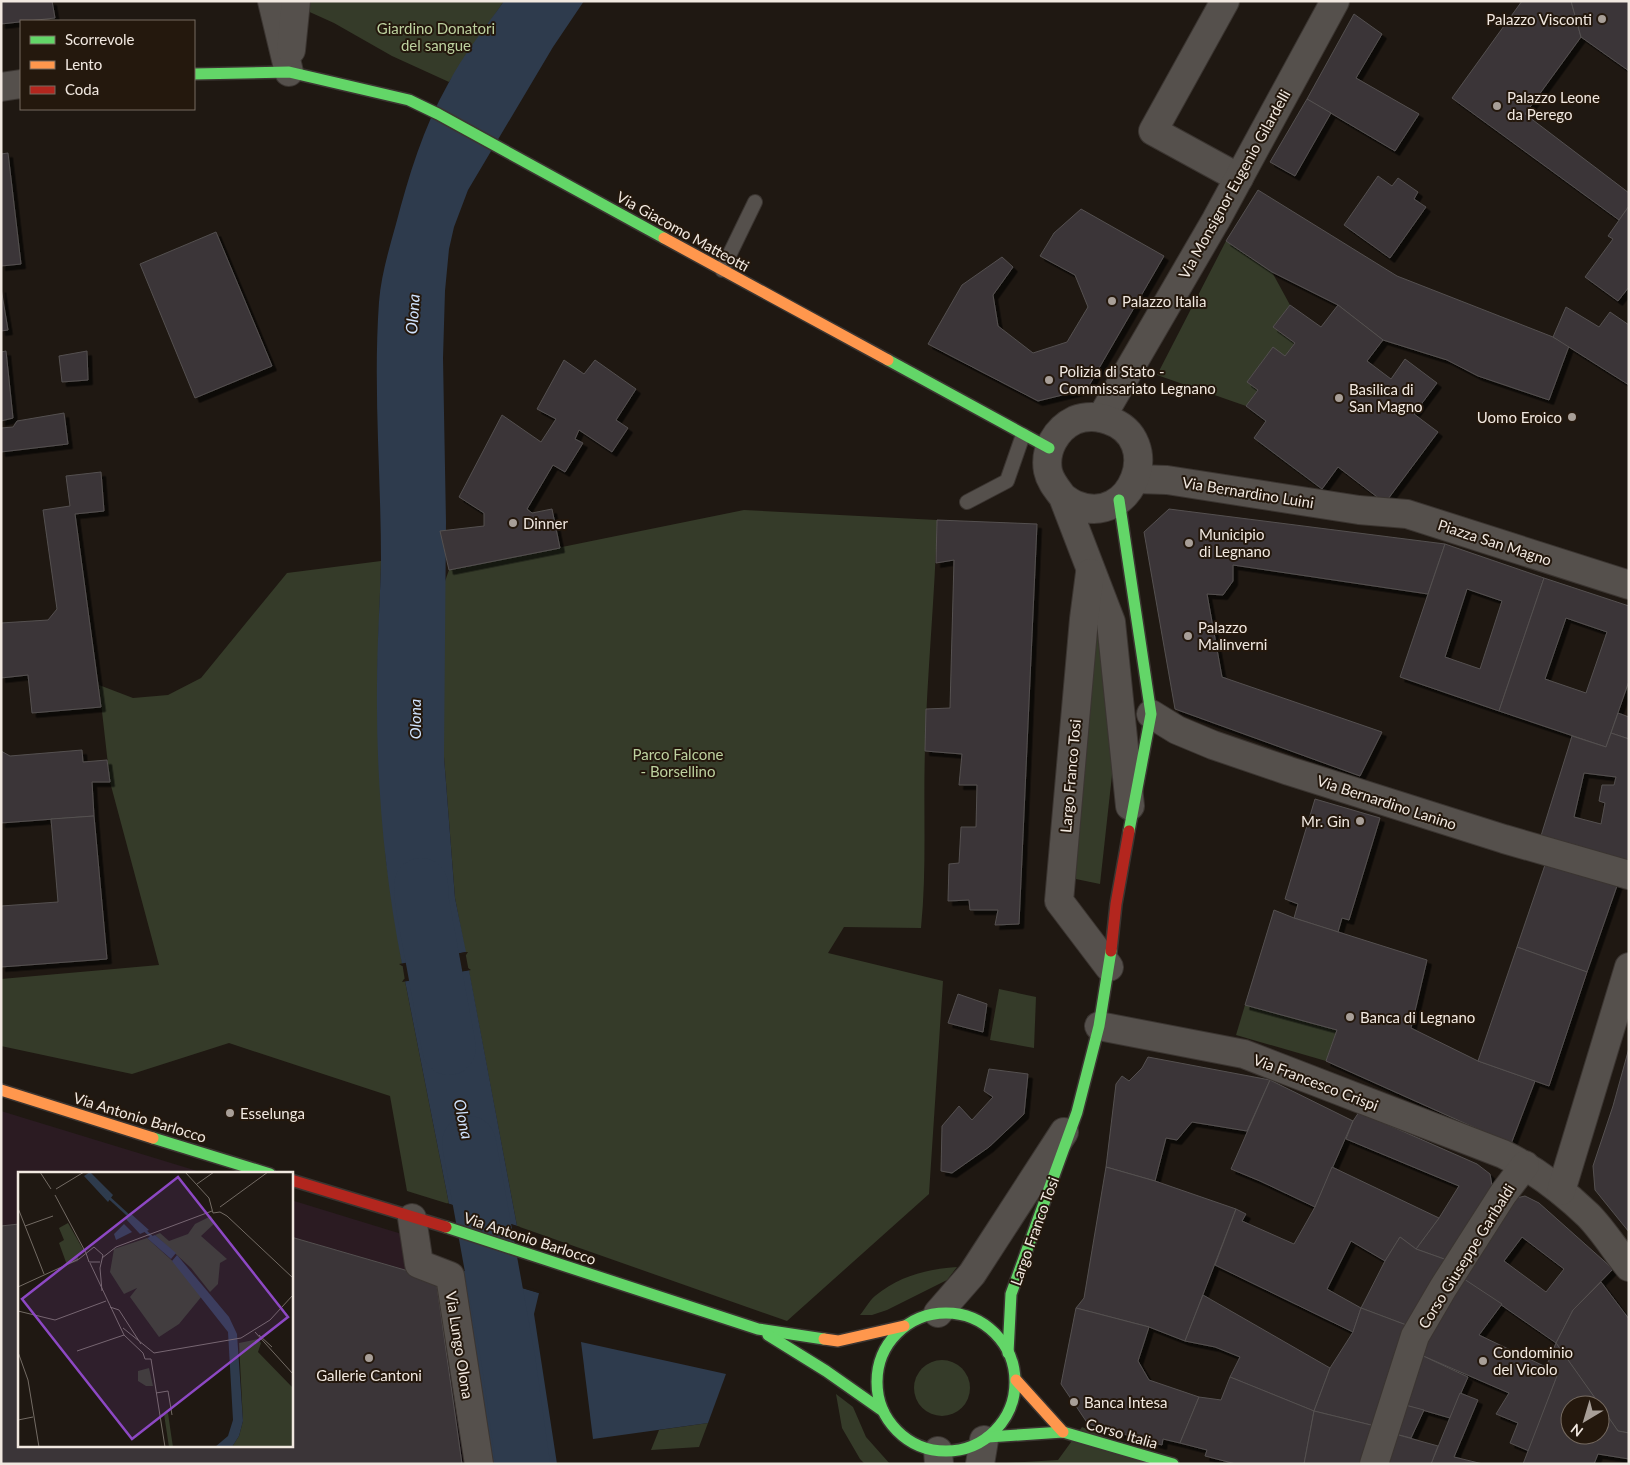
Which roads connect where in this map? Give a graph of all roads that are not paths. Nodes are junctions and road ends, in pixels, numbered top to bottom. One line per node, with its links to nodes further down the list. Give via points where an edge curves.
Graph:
1 (272, 1): 5 (street)
2 (296, 1): 5 (street)
3 (1225, 1): 9 (street, via 1153,131)
4 (1335, 1): 9 (street, Via Monsignor Eugenio Gilardelli)
5 (289, 72): 6 (street, Via Giacomo Matteotti); 11 (street, Via Giacomo Matteotti, via 409,100)
6 (195, 74)
7 (20, 84): 8 (street)
8 (1, 87)
9 (1239, 178): 12 (street, Via Monsignor Eugenio Gilardelli)
10 (755, 202): 11 (lane)
11 (722, 270): 13 (street, Via Giacomo Matteotti)
12 (1101, 418): 14 (street, via 1088,417 1064,427); 15 (street, via 1114,422 1133,440 1139,466)
13 (1023, 435): 14 (street, Via Giacomo Matteotti); 18 (lane, via 1007,481)
14 (1050, 448): 16 (street, Largo Franco Tosi, via 1048,471)
15 (1136, 479): 17 (street); 19 (street, Via Bernardino Luini, via 1168,480)
16 (1063, 497): 17 (street, via 1076,505 1090,508 1106,507); 20 (street, Largo Franco Tosi)
17 (1119, 500): 22 (street, Largo Franco Tosi)
18 (967, 502)
19 (1359, 510): 21 (street, Piazza San Magno, via 1407,514)
20 (1090, 569): 23 (street, Largo Franco Tosi, via 1111,622); 25 (street, Largo Franco Tosi, via 1059,901)
21 (1629, 585)
22 (1151, 714): 23 (street, Largo Franco Tosi); 24 (street, Via Bernardino Lanino, via 1177,730 1289,771)
23 (1132, 818): 25 (street, Largo Franco Tosi, via 1116,904)
24 (1629, 875)
25 (1109, 967): 27 (street, Largo Franco Tosi)
26 (1629, 968): 33 (street)
27 (1099, 1026): 29 (street, Largo Franco Tosi); 30 (street, Via Francesco Crispi, via 1244,1054)
28 (1, 1090): 31 (street, Via Antonio Barlocco)
29 (1078, 1112): 36 (street, Largo Franco Tosi, via 972,1274); 39 (street, Largo Franco Tosi, via 1011,1294)
30 (1525, 1165): 33 (street, Via Francesco Crispi); 47 (street, Corso Giuseppe Garibaldi, via 1503,1194 1415,1336)
31 (264, 1172)
32 (292, 1180): 34 (street, Via Antonio Barlocco)
33 (1561, 1191): 35 (street, Via Francesco Crispi, via 1589,1216)
34 (412, 1218): 38 (street, Via Antonio Barlocco); 45 (street, Via Lungo Olona, via 419,1264 450,1276)
35 (1629, 1267)
36 (938, 1313): 37 (street, via 920,1317); 39 (street, via 957,1313 974,1318 991,1329 1004,1343)
37 (904, 1326): 38 (street, Via Antonio Barlocco, via 838,1341); 41 (street, via 888,1343 879,1365 877,1388)
38 (758, 1329): 41 (street, Via Antonio Barlocco)
39 (1008, 1353): 40 (street)
40 (1016, 1380): 42 (street, Corso Italia); 43 (street, via 1014,1400 1005,1419)
41 (883, 1411): 44 (street, via 905,1438)
42 (1062, 1432): 43 (street, Corso Italia); 46 (street, Corso Italia)
43 (984, 1447): 44 (street, via 969,1447)
44 (938, 1457)
45 (479, 1464)
46 (1173, 1464)
47 (1374, 1464)

